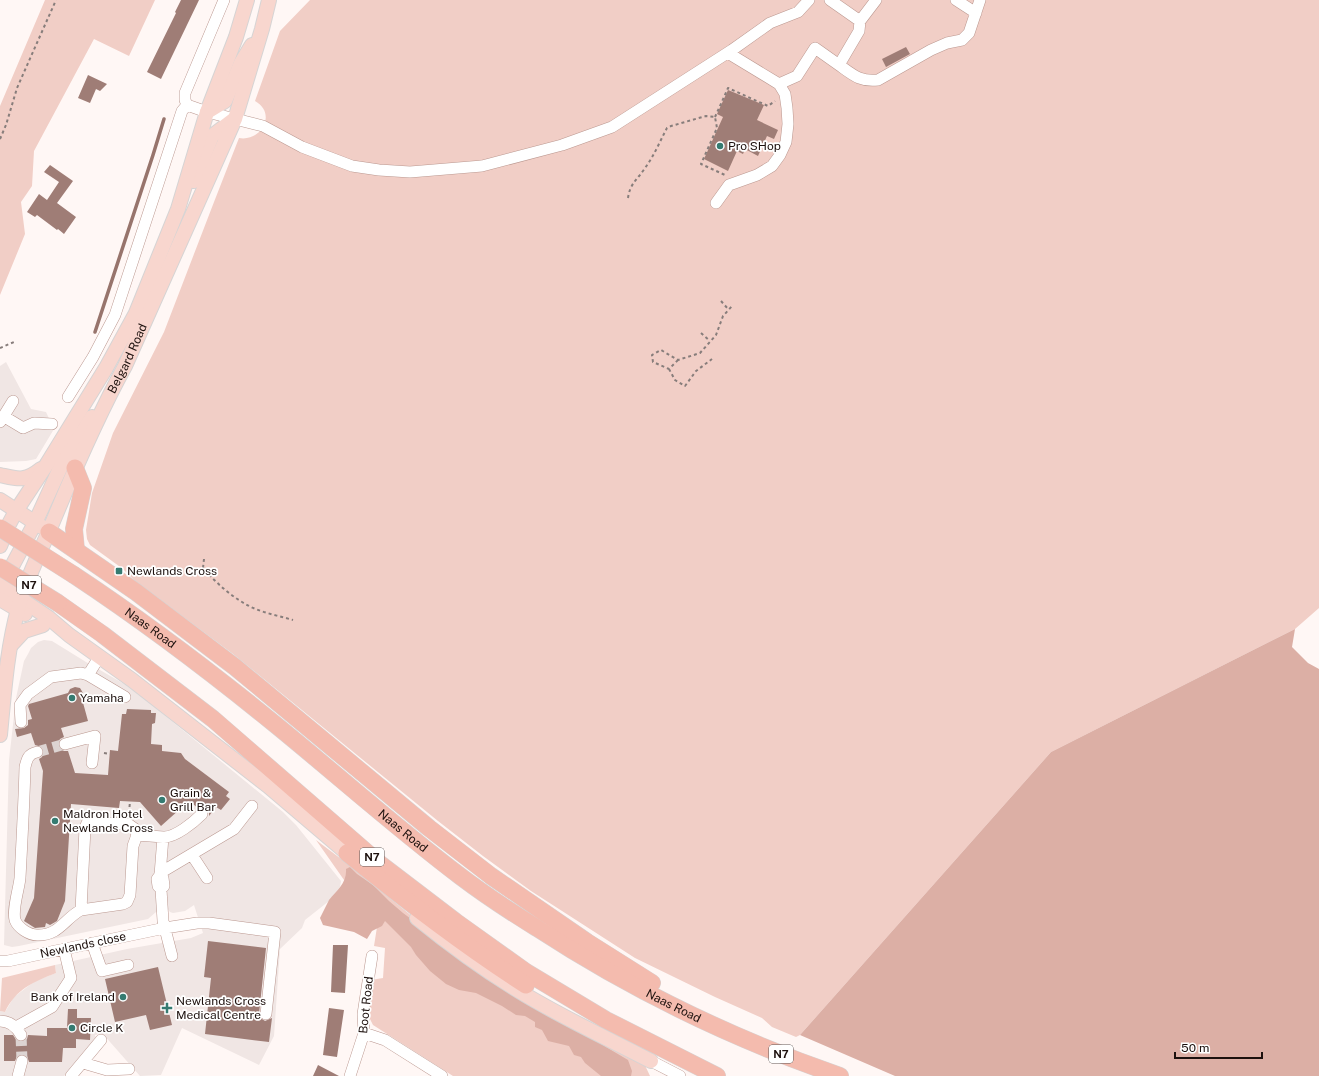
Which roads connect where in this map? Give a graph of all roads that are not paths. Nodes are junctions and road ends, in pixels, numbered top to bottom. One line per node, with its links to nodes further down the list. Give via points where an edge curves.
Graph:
1 (224, 0): 15 (street, via 185,93)
2 (248, 0): 16 (main road, Belgard Road)
3 (269, 0): 11 (main road, Belgard Road)
4 (809, 0): 12 (street, via 798,12 770,23)
5 (830, 0): 10 (street)
6 (876, 0): 10 (street)
7 (956, 0): 9 (street)
8 (980, 0): 9 (street)
9 (976, 13): 13 (street, via 969,33 962,40 931,50 878,80 859,79)
10 (860, 21): 13 (street, via 859,31)
11 (262, 29): 16 (main road, Belgard Road, via 241,63 225,101); 17 (main road, Belgard Road)
12 (728, 53): 14 (street); 17 (street, via 612,127 562,145 482,166 410,172 352,166 302,147 263,126)
13 (839, 65): 14 (street, via 815,48 797,76)
14 (779, 84): 18 (street, via 784,94 788,124 786,142 780,154 772,166 757,175 728,185)
15 (187, 105): 16 (street); 21 (street, via 182,111 115,315)
16 (207, 112): 17 (street); 19 (main road, Belgard Road)
17 (235, 119): 19 (main road, Belgard Road, via 212,136 189,196); 20 (main road, Belgard Road)
18 (716, 203)
19 (178, 209): 25 (main road, Belgard Road, via 136,313 106,368)
20 (114, 386): 26 (main road, Belgard Road); 31 (main road, via 61,466)
21 (68, 397)
22 (13, 401): 23 (street)
23 (2, 419): 24 (street, via 23,428 34,423)
24 (52, 424)
25 (47, 464): 27 (main road, via 29,478); 29 (main road, Belgard Road)
26 (75, 468): 31 (main road, Belgard Road); 33 (highway, via 83,488 74,529)
27 (0, 475)
28 (0, 500): 29 (main road)
29 (16, 511): 31 (main road); 32 (main road, Belgard Road)
30 (0, 528): 68 (highway, Naas Road / N7, bridge, via 125,609 222,682 461,877 580,956 646,993)
31 (42, 528): 33 (highway); 35 (main road, via 5,578); 38 (main road, Belgard Road)
32 (0, 546)
33 (76, 550): 68 (highway, via 235,667 429,828 491,876 633,972 695,1009)
34 (0, 566): 75 (highway, N7, bridge, via 102,634 213,719 380,864 526,972 606,1020)
35 (0, 581)
36 (0, 585): 38 (main road)
37 (0, 599): 38 (main road)
38 (19, 605): 39 (main road); 40 (main road, via 49,618); 41 (main road, Belgard Road)
39 (43, 625): 40 (main road, via 54,632); 41 (main road, via 24,631)
40 (69, 635): 42 (main road)
41 (11, 645): 46 (main road, Belgard Road)
42 (100, 656): 43 (street); 54 (main road, via 262,782)
43 (88, 675): 44 (street); 45 (street, via 80,673 51,677 28,694 20,706)
44 (124, 697)
45 (21, 722)
46 (0, 735)
47 (66, 744): 49 (street, via 95,736)
48 (37, 752): 58 (street, via 28,757 26,767 20,879 14,913 16,921 21,928 37,935 52,932)
49 (92, 763)
50 (252, 806): 55 (street, via 234,829)
51 (202, 814): 53 (street, via 195,822 169,837)
52 (137, 835): 53 (street); 58 (street, via 133,846 130,896 127,902); 58 (street, via 135,829 128,824 87,823 84,828)
53 (163, 837): 56 (street)
54 (347, 853): 71 (main road, via 396,901 479,965 545,1006); 75 (highway, via 454,937 531,988 656,1053)
55 (192, 855): 56 (street); 57 (street)
56 (160, 874): 59 (street, via 157,879 161,889)
57 (207, 878)
58 (81, 910)
59 (165, 928): 60 (street, Newlands close); 62 (street); 66 (street, Newlands close, via 209,923 275,932)
60 (92, 943): 61 (street, Newlands close); 65 (street, via 102,971)
61 (64, 949): 64 (street, Newlands close); 67 (street, via 71,978 52,1007 18,1031 5,1021)
62 (172, 956)
63 (372, 956): 69 (street, Boot Road, via 363,1014)
64 (0, 961)
65 (128, 965)
66 (266, 1014)
67 (0, 1021)
68 (722, 1030): 82 (highway, Naas Road / N7)
69 (364, 1033): 78 (street, Boot Road); 79 (street, via 385,1040)
70 (101, 1040): 73 (street)
71 (651, 1061): 80 (street); 81 (street)
72 (22, 1062): 76 (street)
73 (83, 1063): 74 (street, via 107,1070); 77 (street)
74 (129, 1069)
75 (715, 1075)
76 (18, 1076)
77 (71, 1076)
78 (350, 1076)
79 (442, 1076)
80 (656, 1076)
81 (680, 1076)
82 (840, 1076)

